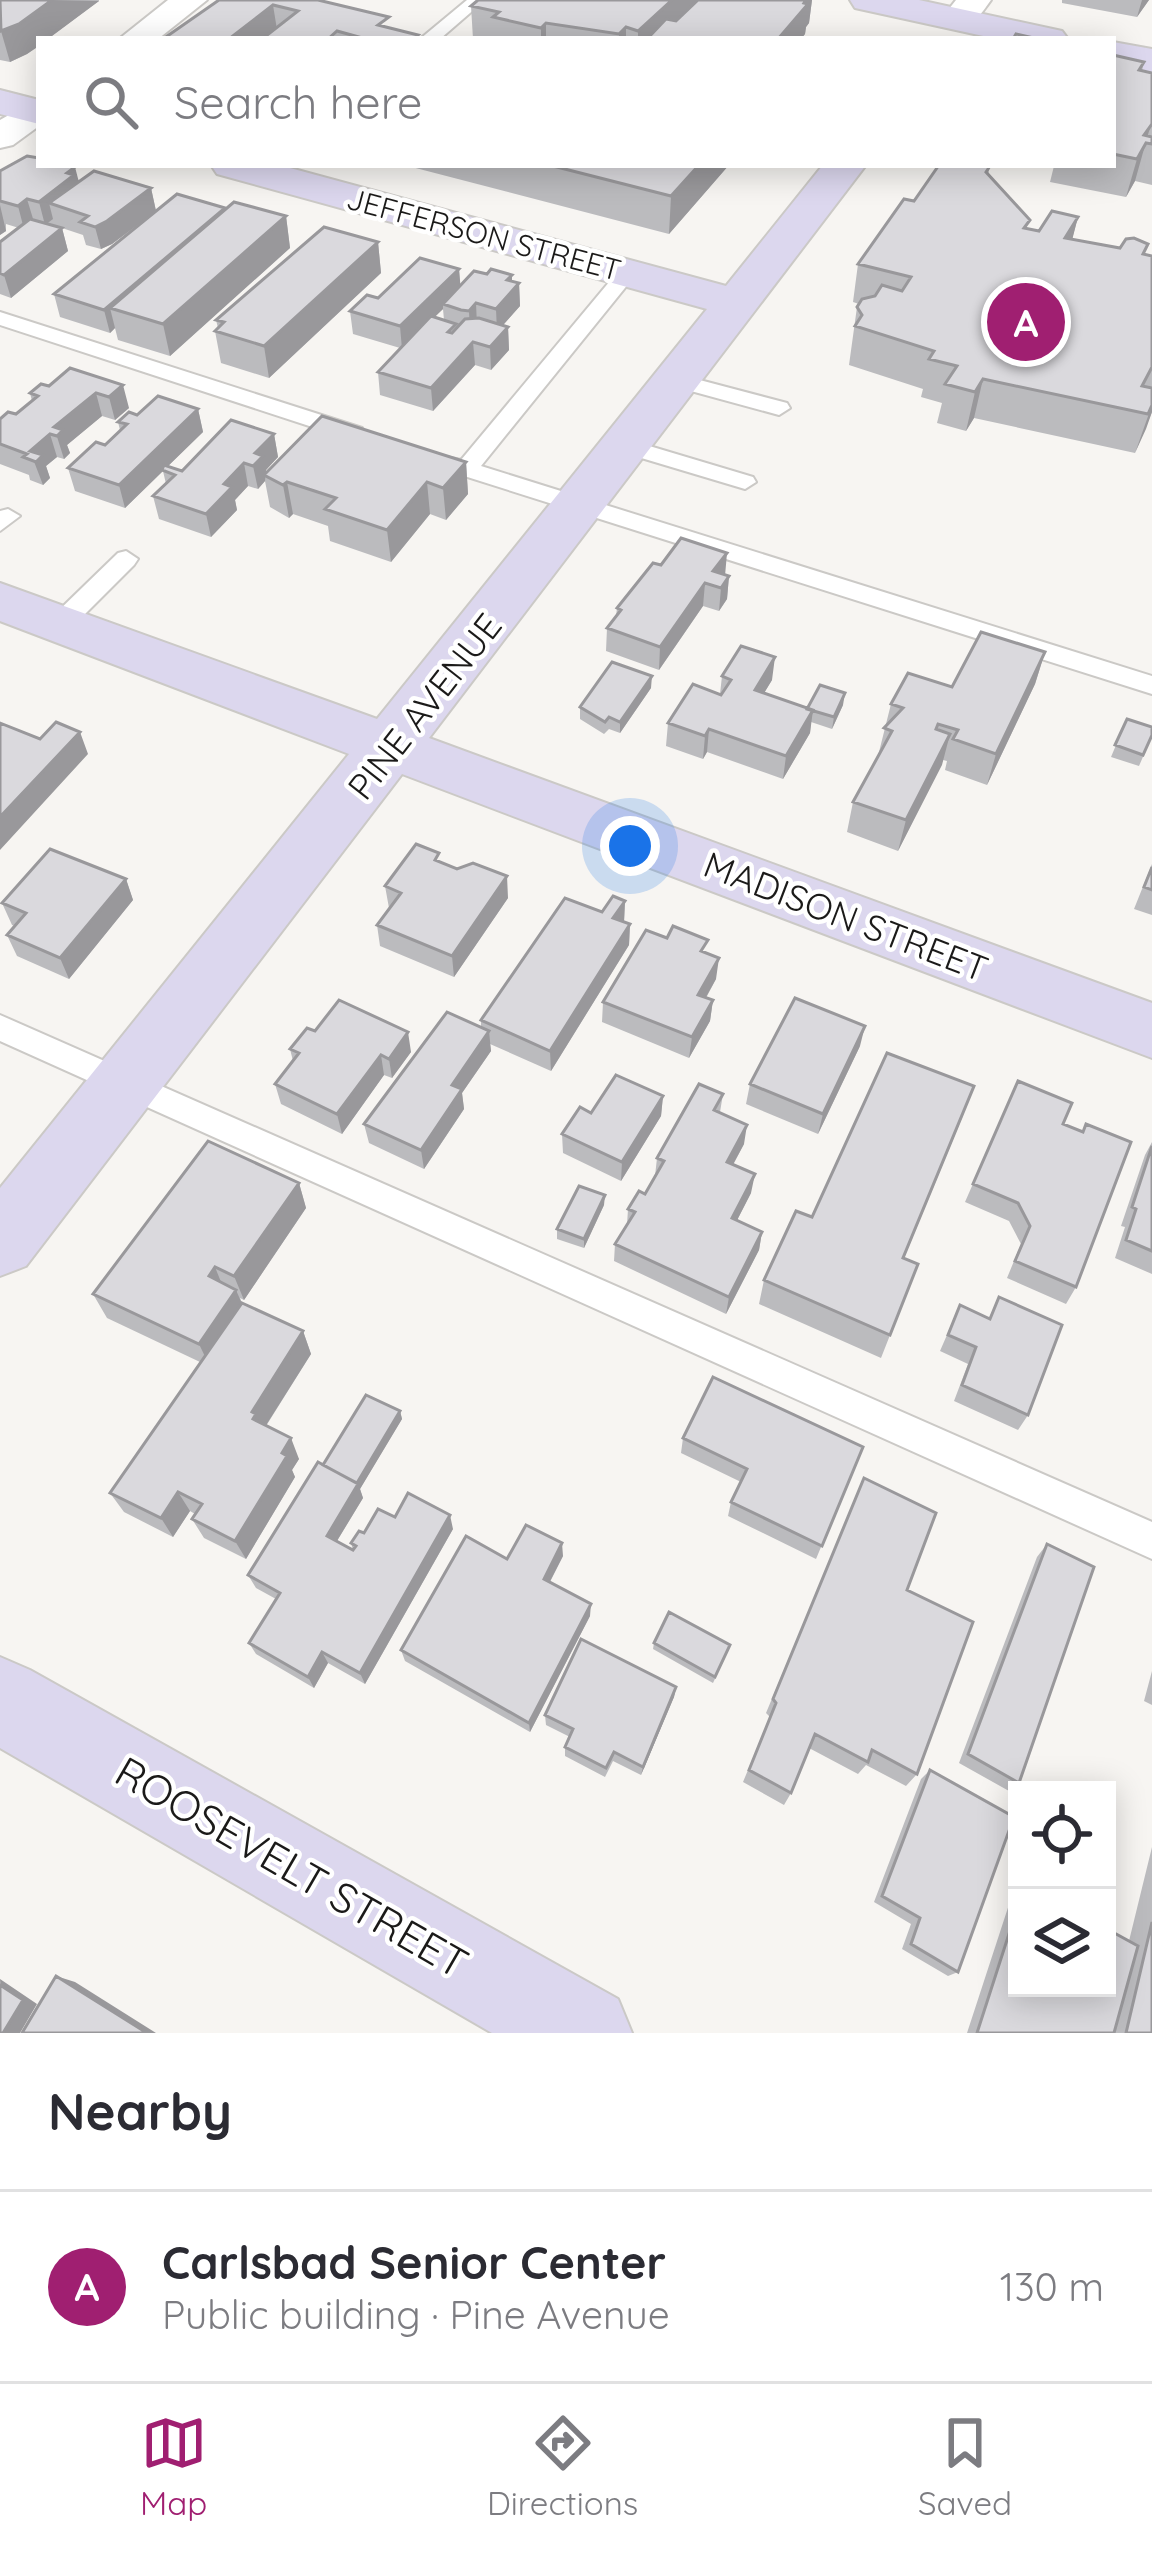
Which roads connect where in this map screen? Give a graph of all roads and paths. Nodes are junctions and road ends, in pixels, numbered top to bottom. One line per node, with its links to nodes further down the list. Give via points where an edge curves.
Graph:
1 (190, 0): 6 (street)
2 (477, 0): 8 (lane)
3 (868, 0): 4 (street)
4 (958, 20): 9 (street)
5 (400, 34): 7 (lane)
6 (140, 36)
7 (410, 36)
8 (429, 36)
9 (1035, 36)
10 (1116, 53): 11 (street)
11 (1152, 61)
12 (29, 109): 13 (street)
13 (0, 136)
14 (243, 168): 16 (street, JEFFERSON STREET)
15 (843, 168): 17 (street, PINE AVENUE)
16 (627, 273): 17 (street, JEFFERSON STREET); 22 (lane)
17 (736, 303): 19 (street, PINE AVENUE)
18 (0, 318): 22 (lane)
19 (677, 380): 20 (lane); 21 (street, PINE AVENUE)
20 (779, 408)
21 (626, 446): 23 (lane); 24 (street, PINE AVENUE)
22 (466, 469): 24 (lane)
23 (745, 482)
24 (579, 506): 28 (lane); 29 (street, PINE AVENUE)
25 (126, 559): 27 (lane)
26 (0, 601): 27 (street, MADISON STREET)
27 (61, 623): 29 (street, MADISON STREET)
28 (1152, 685)
29 (394, 745): 31 (street, MADISON STREET); 32 (street, PINE AVENUE)
30 (0, 1027): 32 (lane)
31 (1152, 1031)
32 (124, 1082): 33 (street, PINE AVENUE); 34 (lane)
33 (0, 1243)
34 (1152, 1541)
35 (0, 1700): 36 (street, ROOSEVELT STREET)
36 (584, 2033)

